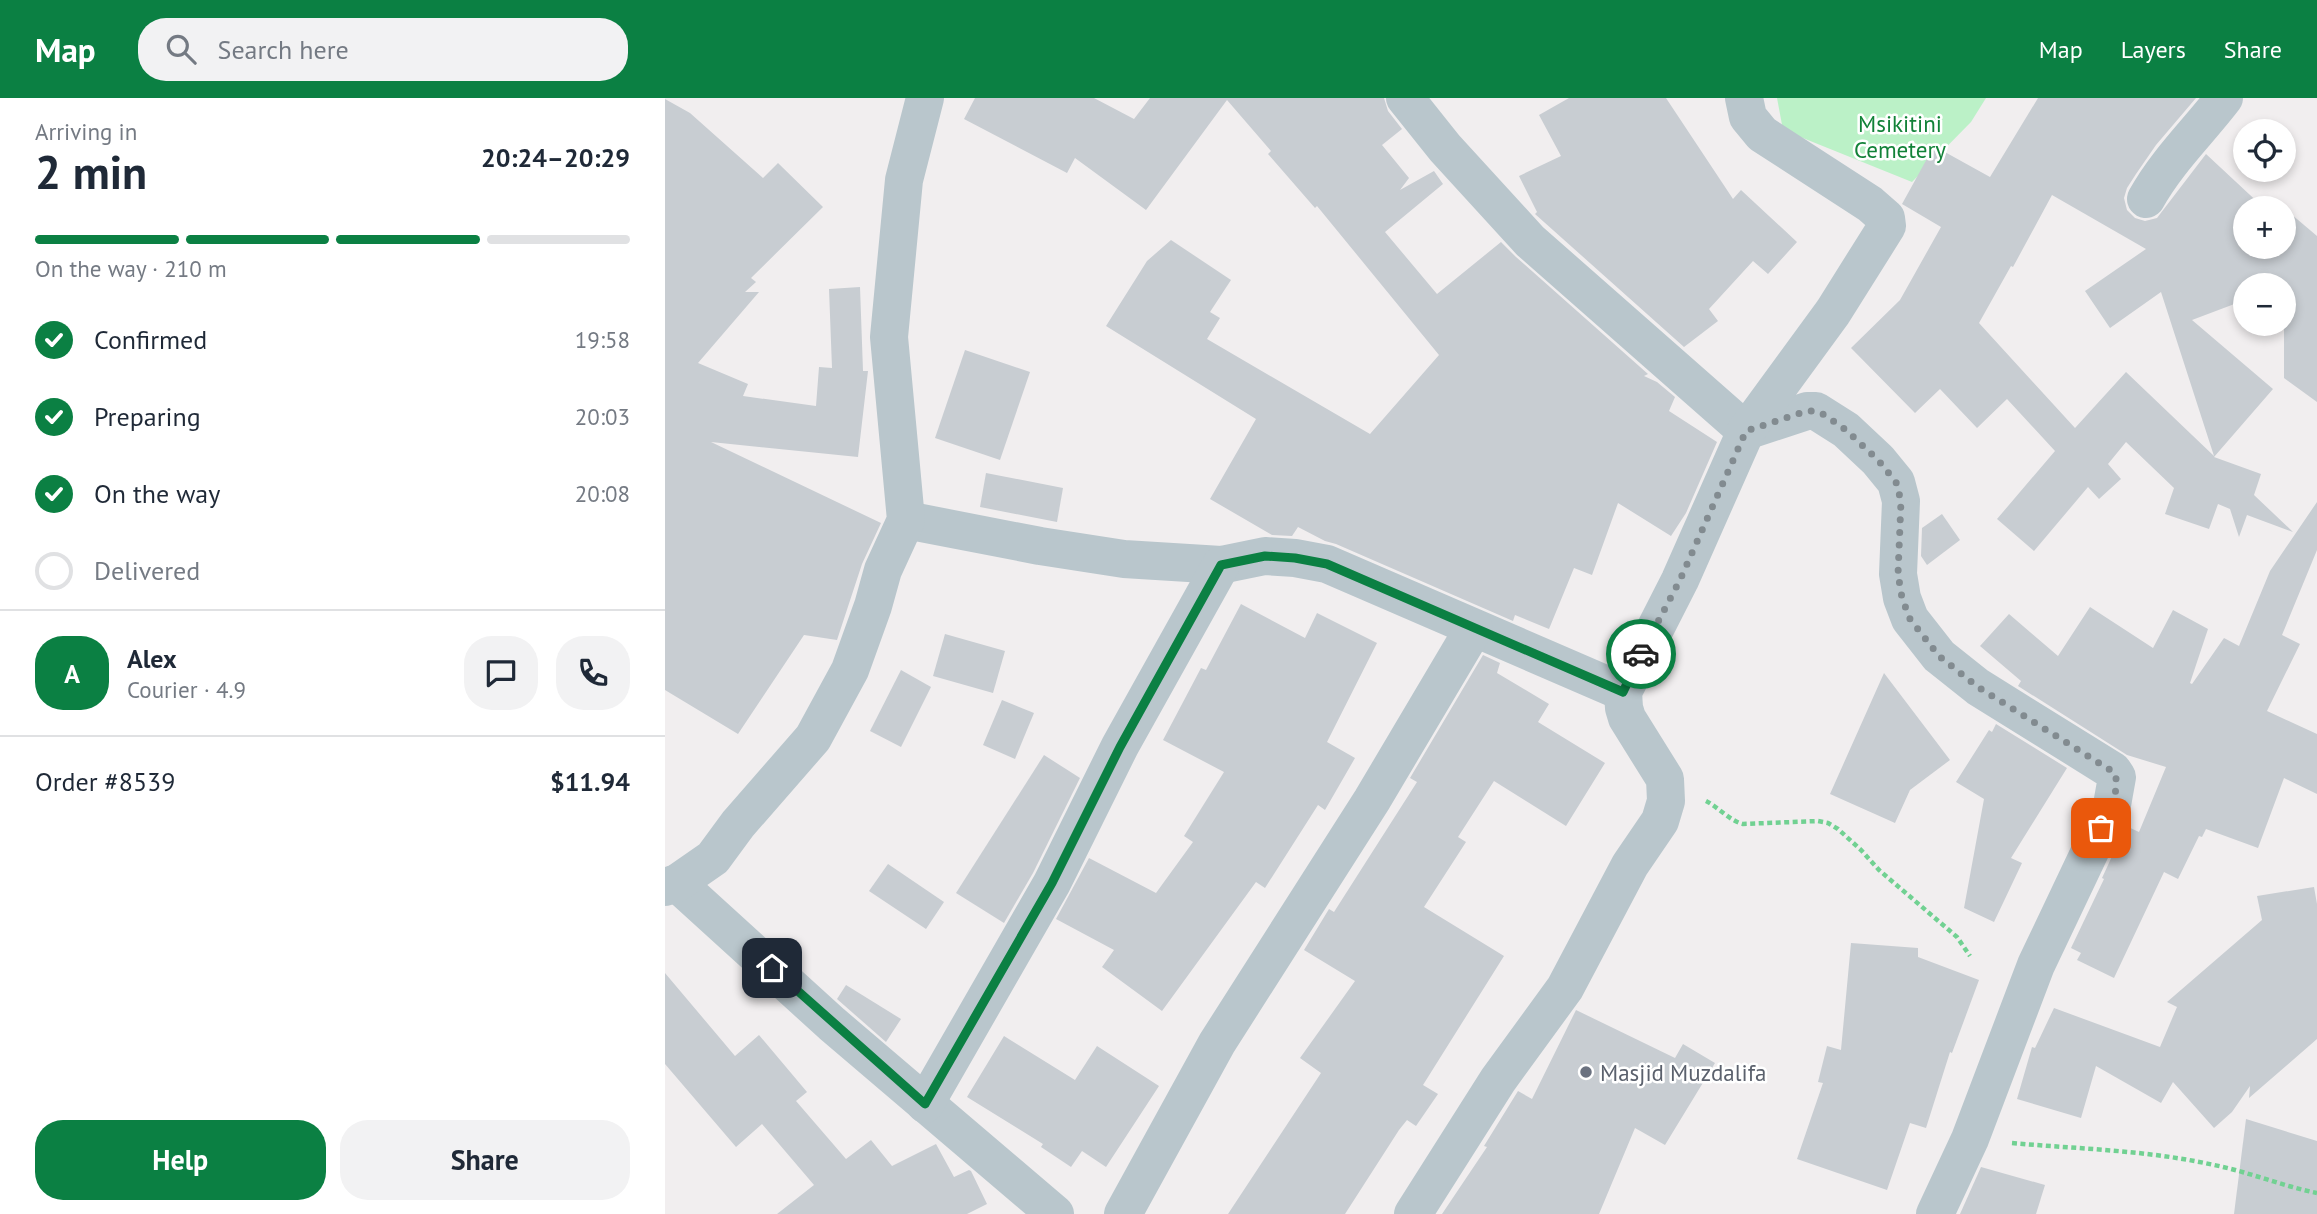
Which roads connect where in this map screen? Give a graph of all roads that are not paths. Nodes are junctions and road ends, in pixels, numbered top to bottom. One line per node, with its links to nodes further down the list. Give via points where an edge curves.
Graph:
1 (925, 98): 7 (street, via 904,180 889,337)
2 (1405, 98): 6 (street, via 1530,241)
3 (1744, 98): 6 (street, via 1748,117 1762,134 1870,204 1888,221 1833,312)
4 (2224, 98): 5 (street, via 2161,172)
5 (2147, 199)
6 (1746, 431): 10 (street, via 1680,580); 16 (street, via 1807,411 1825,415 1846,430 1896,482 1901,501 1898,574 1902,598 1924,637 1939,656 1978,687 2116,777 2112,805 2036,965 1970,1139)
7 (906, 520): 8 (street, via 1124,559); 11 (street, via 883,570 850,670 813,738 713,858)
8 (1221, 565): 9 (street, via 1265,556 1327,564); 12 (street, via 1120,747 1052,883)
9 (1474, 628): 10 (street); 14 (street, via 1372,800 1217,1043)
10 (1623, 692): 15 (street, via 1627,718 1665,779 1666,801 1660,821 1630,865 1565,988 1498,1080)
11 (671, 885): 12 (street)
12 (925, 1104): 13 (street)
13 (1055, 1214)
14 (1123, 1214)
15 (1413, 1214)
16 (1934, 1214)

